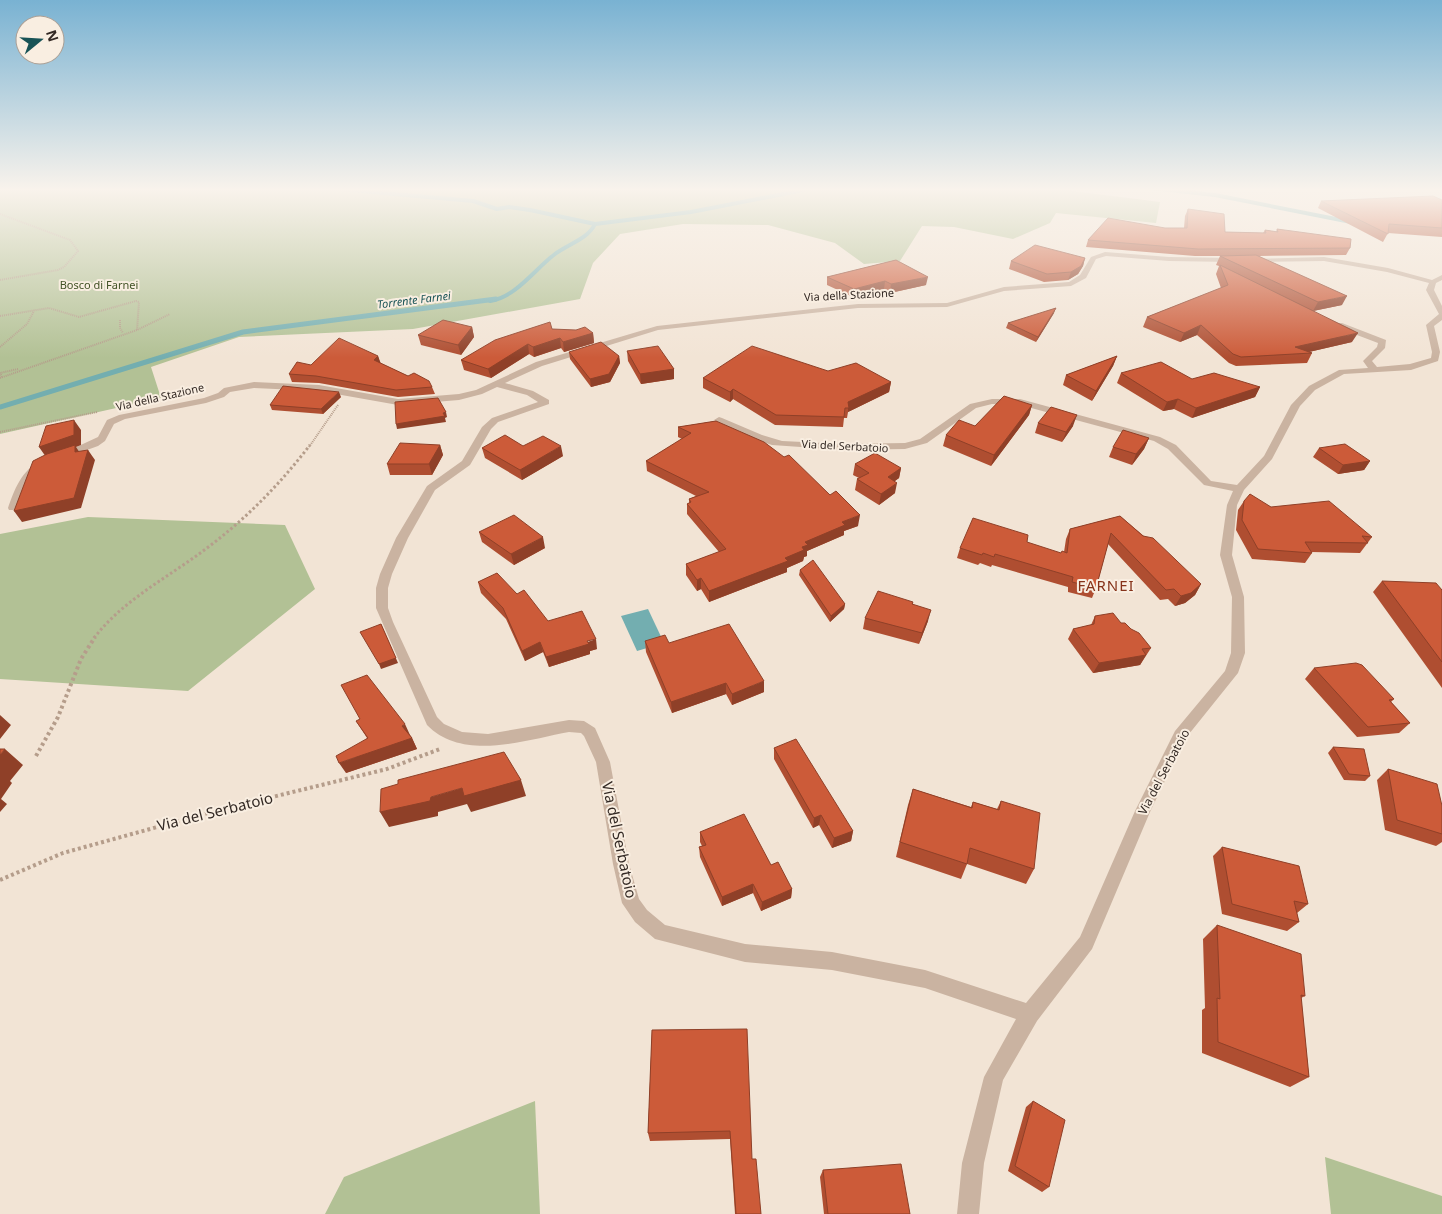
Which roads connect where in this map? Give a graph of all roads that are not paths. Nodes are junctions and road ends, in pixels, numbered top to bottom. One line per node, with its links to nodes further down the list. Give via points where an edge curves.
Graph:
1 (1196, 260): 2 (street, Via della Stazione); 4 (street, Via della Stazione, via 1324,259); 8 (street, Via della Stazione, via 1105,254 1093,258 1083,276 1071,284 1004,289 947,305 858,306 674,324 539,364)
2 (1211, 268)
3 (1442, 276): 4 (street)
4 (1433, 282): 5 (street, via 1430,290)
5 (1442, 314): 7 (street, Via del Serbatoio, via 1430,325 1436,352 1434,359 1411,366)
6 (1333, 323): 7 (street, via 1383,342 1367,361)
7 (1373, 368): 10 (street, Via del Serbatoio, via 1342,372 1312,388 1296,404 1268,457)
8 (497, 384): 11 (street, Via della Stazione, via 458,397 398,402 319,388 237,388 206,400 110,422 102,439 95,444 53,459 30,472 22,483); 12 (street, Via del Serbatoio, via 530,393 546,402 495,420 466,463 431,488 402,538 384,581 382,608 432,721 460,738 488,740 569,726 584,727 590,732 603,762 631,903 661,933 745,953 832,961 925,979)
9 (719, 420): 10 (street, Via del Serbatoio, via 773,442 892,448 912,446 982,404 1020,402 1157,440 1172,447 1208,483)
10 (1239, 489): 12 (street, Via del Serbatoio, via 1232,505 1226,555 1238,596 1238,654 1231,673 1180,735 1143,810 1086,943)
11 (13, 508)
12 (1030, 1014): 13 (street, Via del Serbatoio, via 994,1078 973,1163)
13 (968, 1214)

